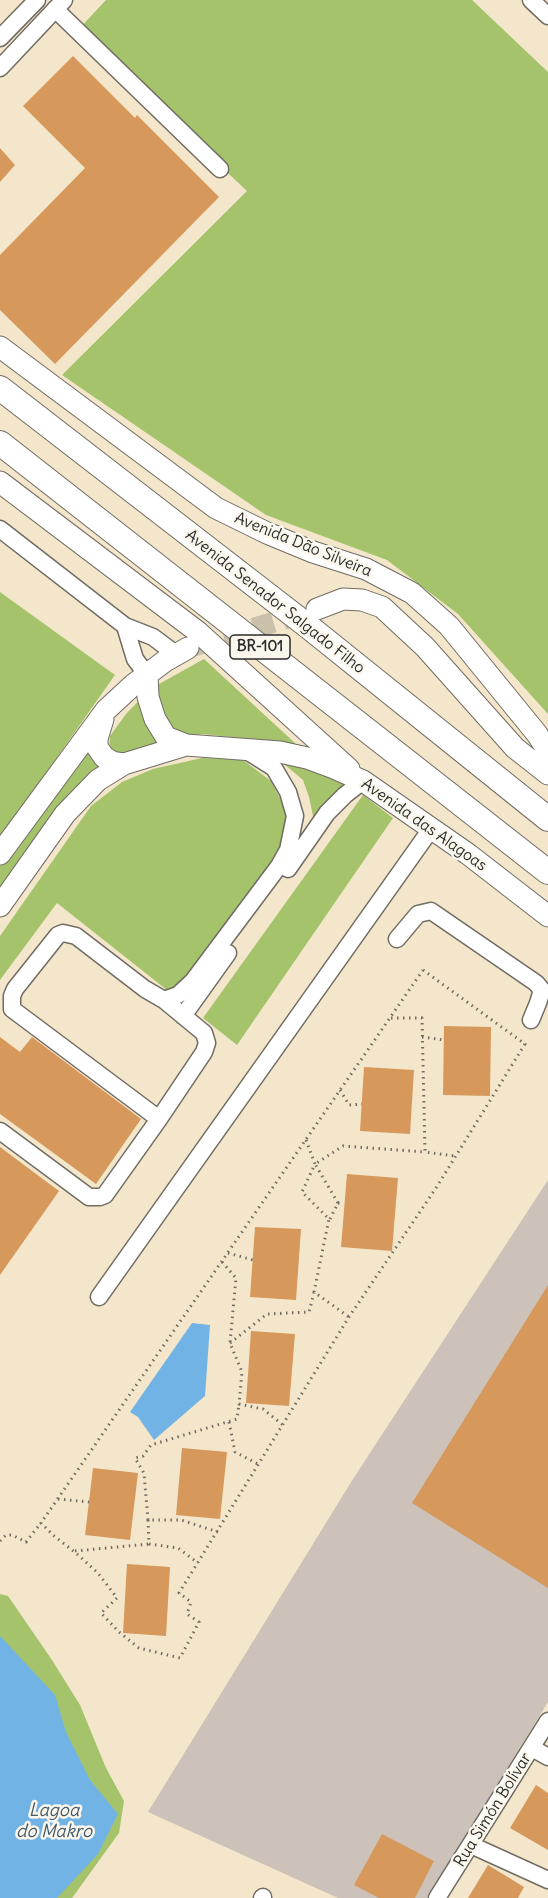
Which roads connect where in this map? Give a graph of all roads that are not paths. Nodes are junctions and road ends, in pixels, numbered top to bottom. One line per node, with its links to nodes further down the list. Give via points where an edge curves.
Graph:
1 (37, 0): 5 (street)
2 (531, 0): 4 (street)
3 (60, 5): 6 (street); 7 (street)
4 (548, 16)
5 (0, 38)
6 (0, 68)
7 (220, 169)
8 (0, 347): 20 (main road, Avenida Dão Silveira, via 216,508 303,548 366,569 412,593 449,626)
9 (0, 388): 24 (highway, Avenida Senador Salgado Filho / BR-101, via 309,627)
10 (0, 443): 27 (highway, BR-101)
11 (0, 482): 23 (main road, via 198,632)
12 (0, 529): 14 (street)
13 (317, 609): 22 (main road, via 343,599 382,607 425,647 515,748)
14 (126, 626): 15 (street); 16 (street, via 135,659)
15 (182, 652): 16 (main road)
16 (147, 675): 17 (main road); 18 (main road, via 155,719 166,737)
17 (106, 710): 21 (main road, via 97,747 104,758); 26 (main road)
18 (186, 745): 19 (main road, Avenida das Alagoas); 21 (main road, Avenida das Alagoas)
19 (244, 749): 23 (main road, Avenida das Alagoas, via 307,758); 31 (street, via 274,768 288,792 295,816 288,850 194,981 178,995)
20 (548, 751)
21 (124, 764): 28 (main road, Avenida das Alagoas, via 98,780 65,814)
22 (548, 774)
23 (363, 781): 25 (main road, Avenida das Alagoas); 32 (street, via 327,813)
24 (548, 819)
25 (431, 829): 29 (main road, Avenida das Alagoas); 36 (street)
26 (0, 855)
27 (548, 872)
28 (0, 906)
29 (548, 916)
30 (397, 939): 33 (street, via 418,914 431,911 536,983 542,990)
31 (164, 1000): 32 (street); 34 (street, via 76,936 63,933 12,996 12,1009)
32 (183, 1016): 34 (street, via 204,1033 207,1043)
33 (531, 1020)
34 (159, 1119): 35 (street, via 105,1195 94,1198)
35 (0, 1131)
36 (99, 1297)
37 (548, 1721): 38 (street, Rua Simón Bolívar)
38 (532, 1748): 39 (street); 40 (street, Rua Simón Bolívar)
39 (548, 1757)
40 (471, 1845): 41 (street); 42 (street, Rua Simón Bolívar)
41 (548, 1880)
42 (437, 1898)

